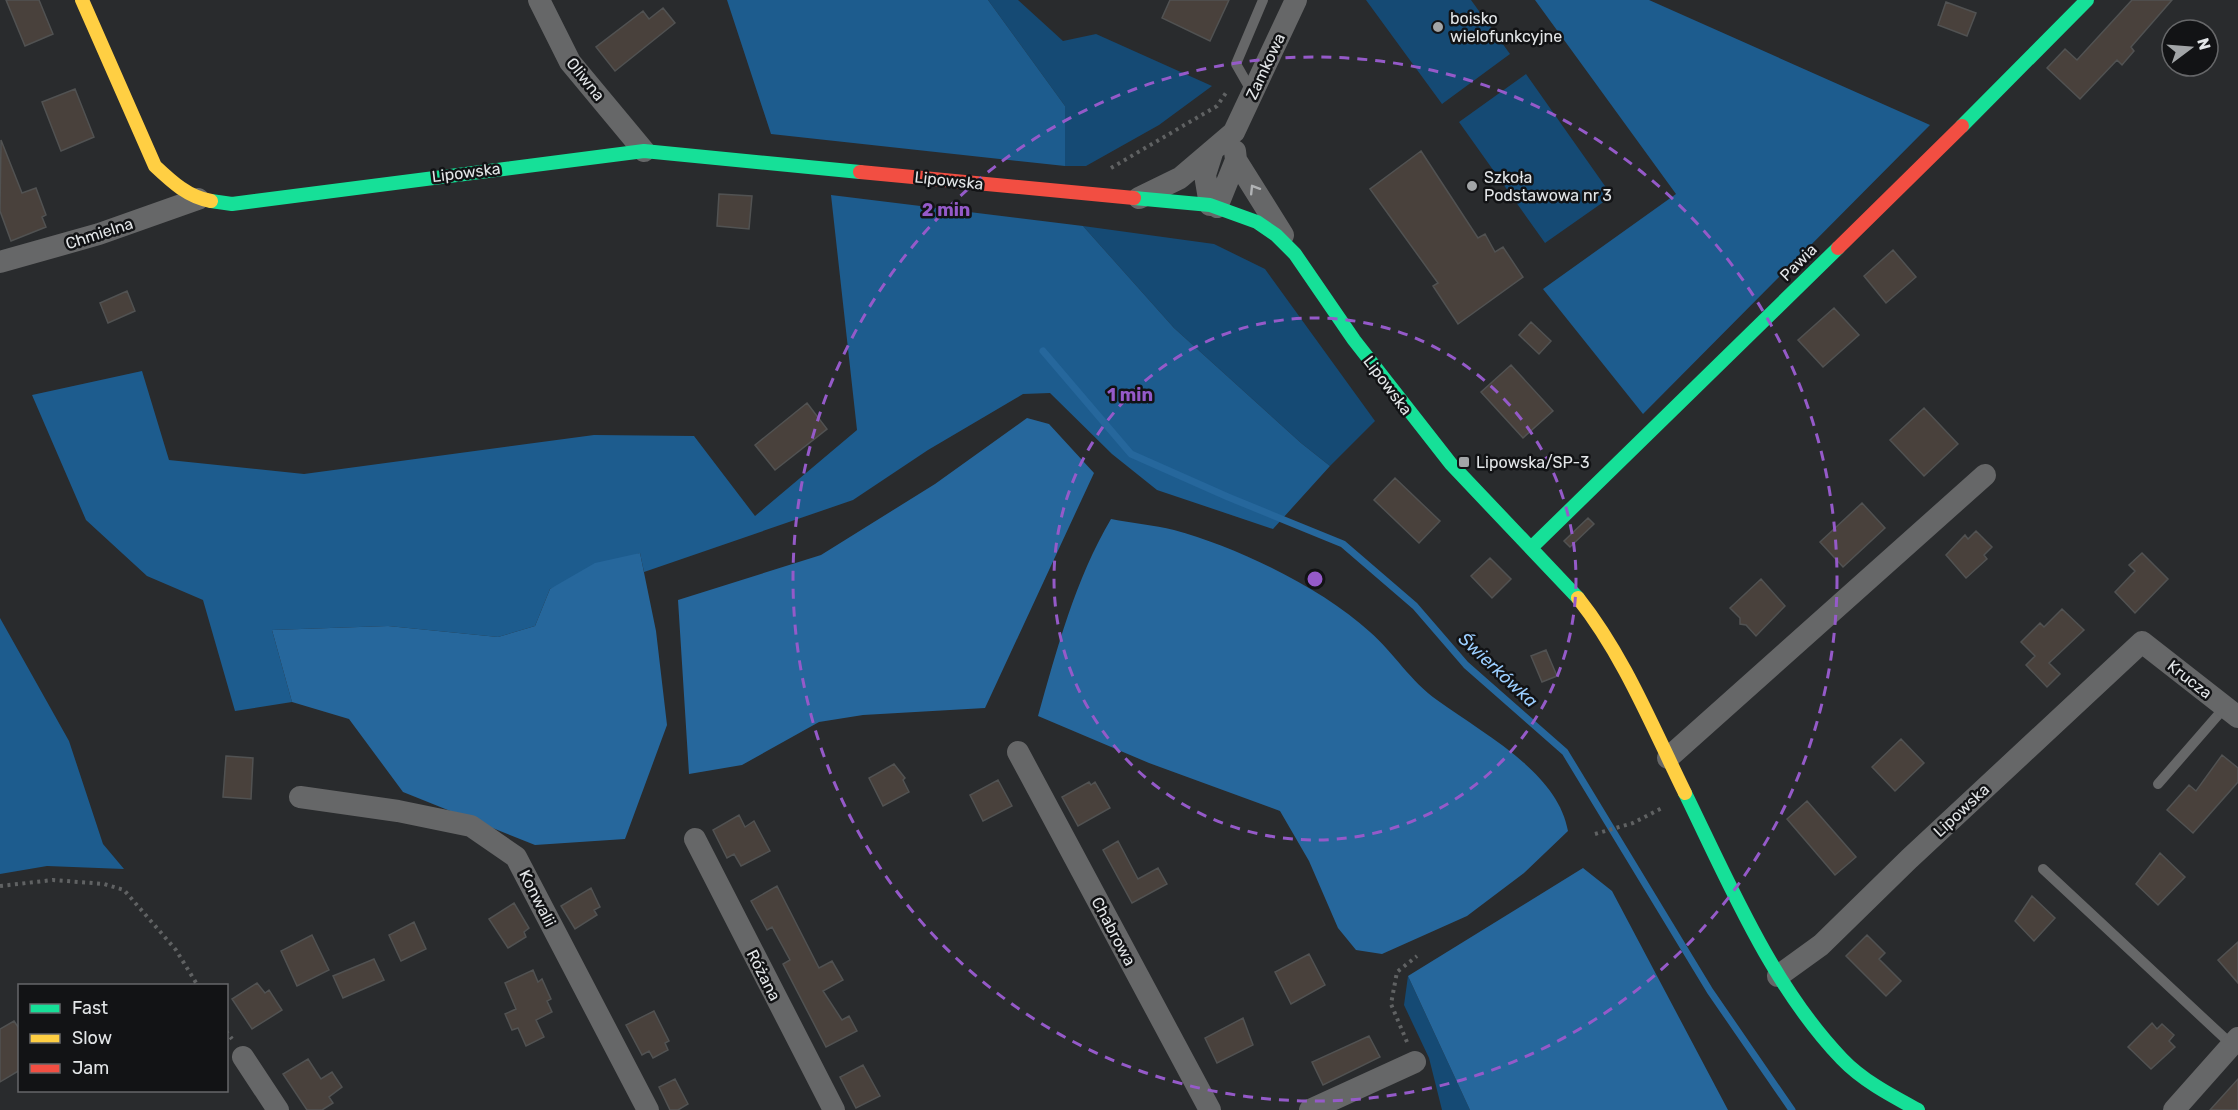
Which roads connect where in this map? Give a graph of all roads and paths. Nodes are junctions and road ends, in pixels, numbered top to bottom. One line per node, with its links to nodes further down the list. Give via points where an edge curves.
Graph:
1 (82, 0): 11 (street, Lipowska, via 155,166)
2 (538, 0): 8 (street, Oliwna, via 570,62)
3 (1263, 0): 6 (lane, via 1236,64)
4 (1296, 0): 6 (street, Zamkowa)
5 (2086, 0): 17 (street, Pawia)
6 (1252, 93): 7 (street, Zamkowa)
7 (1233, 132): 9 (street, Zamkowa); 10 (street)
8 (644, 150): 11 (street, Lipowska, via 232,204); 12 (street, Lipowska)
9 (1212, 153): 12 (street, Zamkowa, via 1180,178); 13 (street, via 1205,175)
10 (1236, 160): 13 (street); 14 (street, one-way to 10)
11 (198, 199): 15 (street, Chmielna, via 99,234)
12 (1138, 199): 13 (street, Lipowska)
13 (1213, 206): 14 (street, Lipowska, via 1257,222)
14 (1295, 254): 17 (street, Lipowska, via 1354,340 1451,464)
15 (0, 262)
16 (1985, 476): 21 (street)
17 (1532, 547): 21 (street, Lipowska, via 1568,584 1600,626)
18 (2142, 642): 19 (street, Krucza); 30 (street, Lipowska, via 1821,945)
19 (2232, 712): 22 (lane)
20 (1017, 752): 38 (street, Chabrowa)
21 (1668, 758): 30 (street, Lipowska)
22 (2158, 784)
23 (300, 796): 36 (street, Konwalii, via 471,826 516,857)
24 (1668, 805): 25 (path, via 1633,823)
25 (1595, 834)
26 (695, 839): 37 (street, Różana)
27 (2043, 869): 32 (lane)
28 (0, 886): 31 (path, via 53,879 124,890 176,950)
29 (1417, 956): 34 (path, via 1397,972 1391,1004)
30 (1778, 976): 40 (street, Lipowska, via 1808,1020 1844,1061 1888,1094)
31 (197, 984)
32 (2235, 1041): 41 (street)
33 (243, 1057): 35 (street)
34 (1415, 1062): 39 (street)
35 (278, 1110)
36 (648, 1110)
37 (834, 1110)
38 (1210, 1110)
39 (1310, 1110)
40 (1918, 1110)
41 (2174, 1110)

